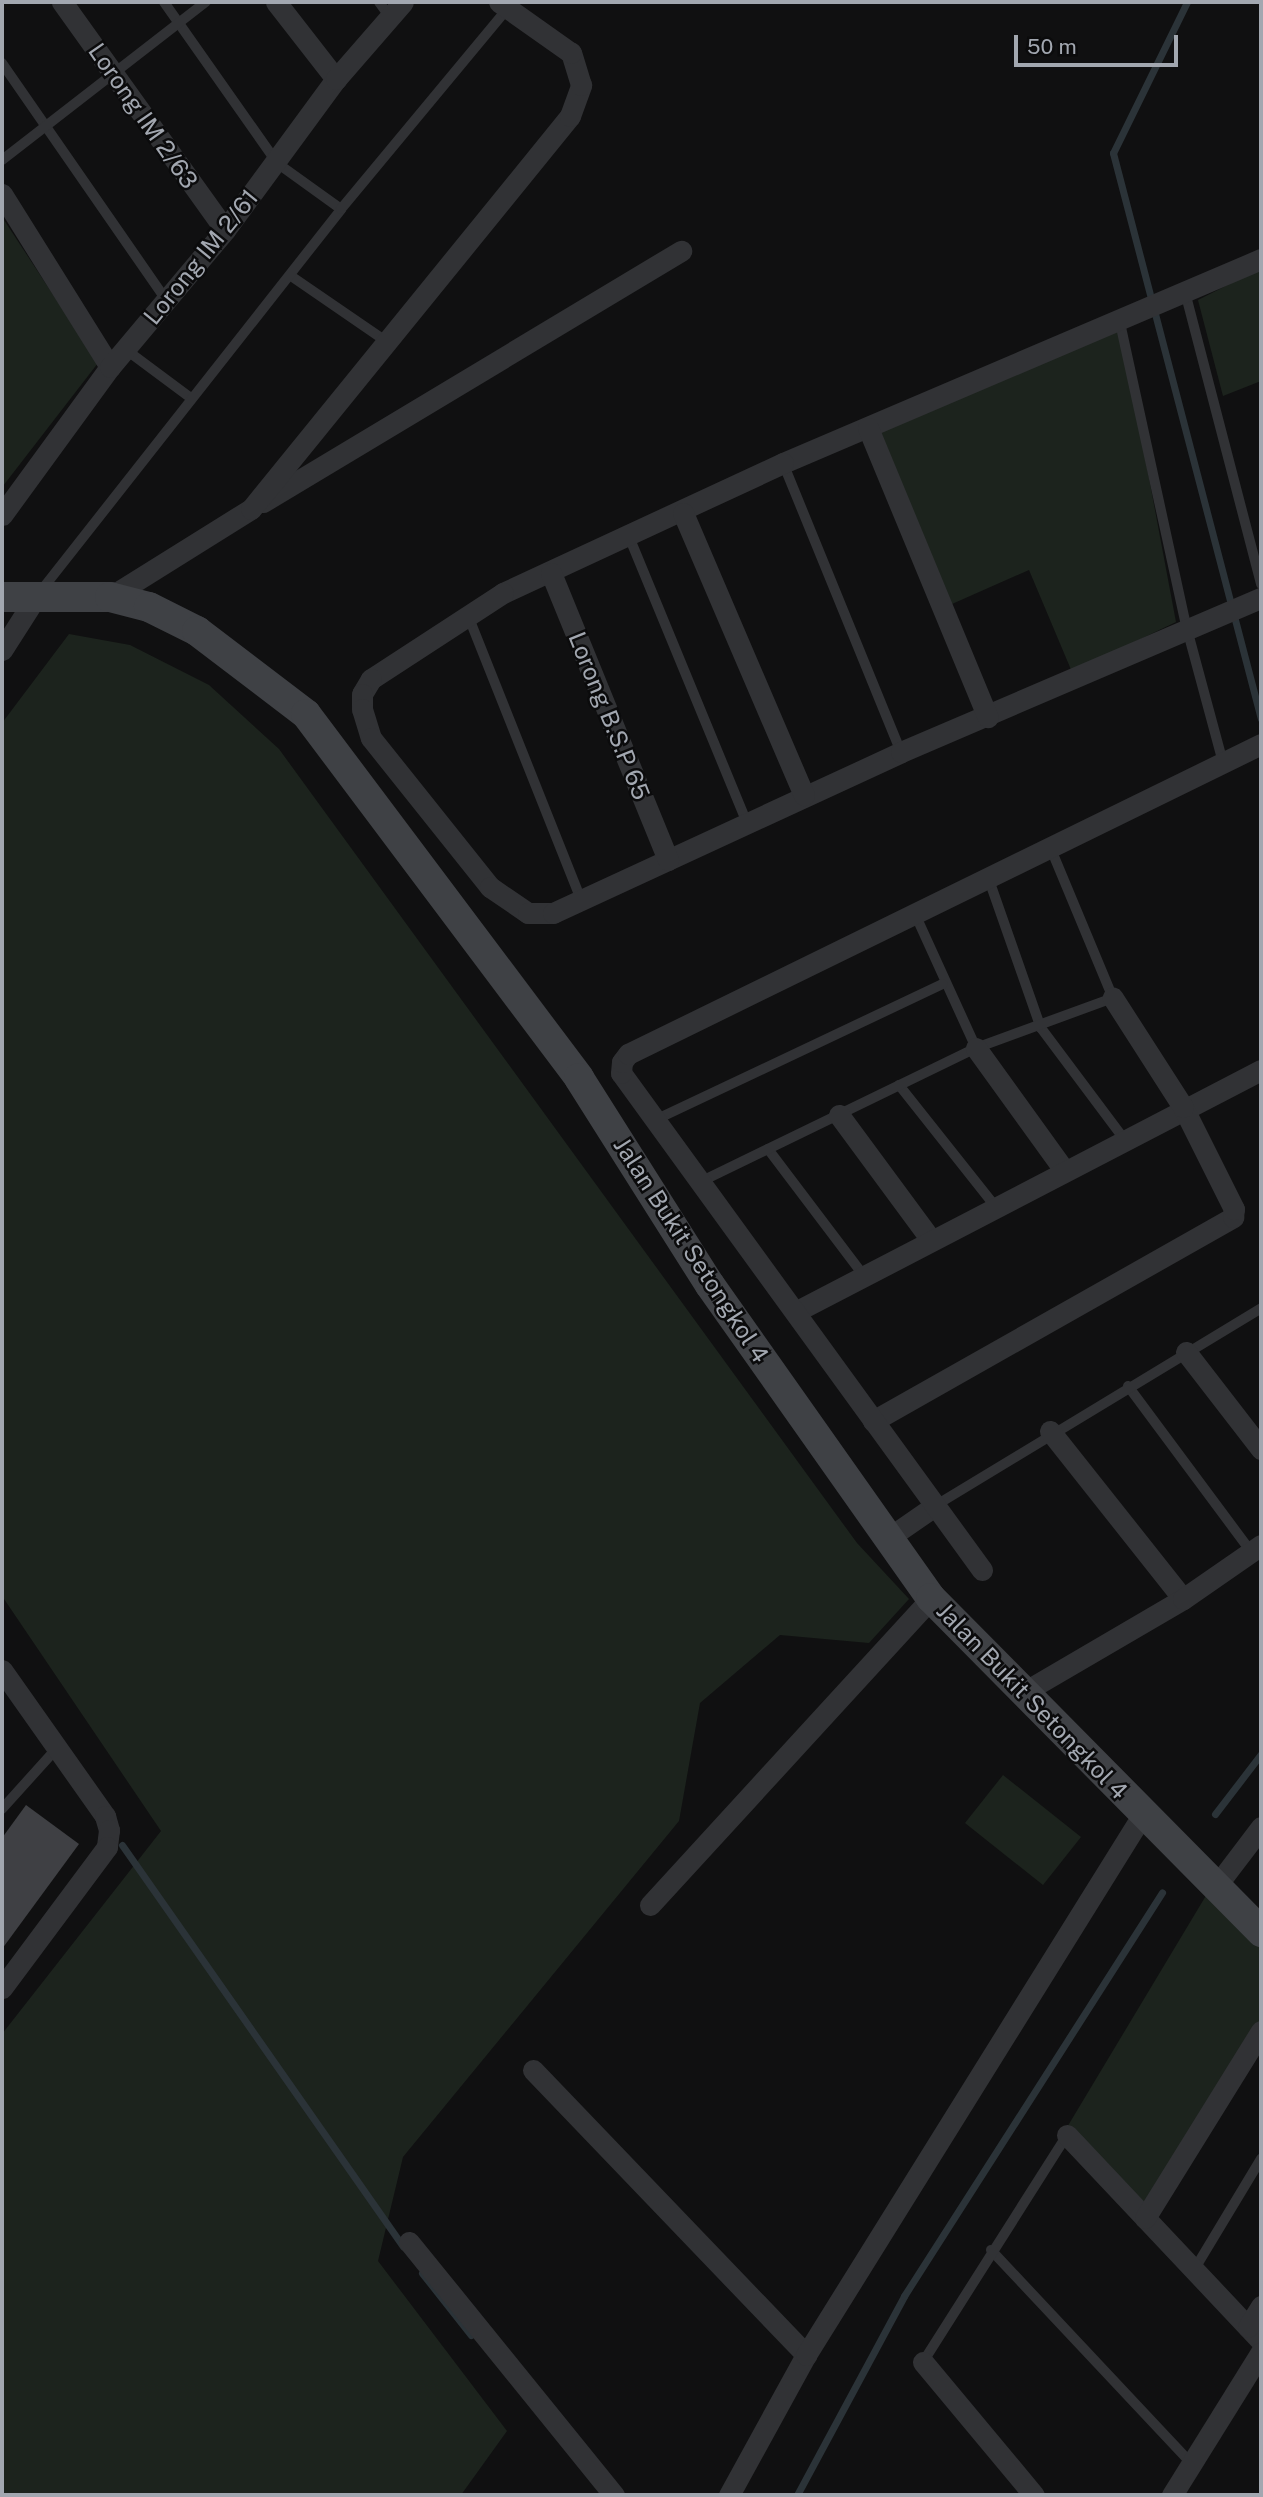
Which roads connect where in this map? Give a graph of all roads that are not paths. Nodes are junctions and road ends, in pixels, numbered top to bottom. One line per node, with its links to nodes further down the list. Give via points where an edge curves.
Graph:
1 (62, 2): 9 (street, Lorong IM 2/63)
2 (164, 2): 7 (lane)
3 (206, 2): 7 (lane)
4 (276, 2): 10 (street)
5 (506, 4): 15 (lane); 23 (street, via 571,53 579,66 570,116)
6 (391, 7): 10 (street, Lorong IM 2/61)
7 (178, 22): 9 (lane); 13 (lane)
8 (2, 63): 11 (lane)
9 (111, 71): 11 (lane); 16 (street, Lorong IM 2/63)
10 (336, 79): 13 (street, Lorong IM 2/61)
11 (44, 122): 12 (lane); 21 (lane)
12 (2, 160)
13 (277, 163): 15 (lane); 16 (street, Lorong IM 2/61)
14 (2, 194): 25 (street)
15 (341, 209): 19 (lane)
16 (225, 230): 21 (street, Lorong IM 2/61)
17 (681, 251): 29 (street)
18 (1261, 259): 20 (street)
19 (291, 275): 23 (lane); 26 (lane)
20 (1175, 296): 22 (street); 34 (lane)
21 (166, 300): 24 (street, Lorong IM 2/61)
22 (1126, 315): 27 (street); 40 (lane)
23 (387, 342): 29 (street)
24 (125, 349): 25 (street, Lorong IM 2/61); 26 (lane)
25 (110, 367): 31 (street, Lorong IM 2/61)
26 (191, 398): 38 (lane)
27 (868, 428): 28 (street); 42 (street)
28 (783, 463): 30 (street); 44 (lane)
29 (251, 509): 36 (street)
30 (683, 513): 32 (street); 46 (street)
31 (2, 515)
32 (630, 538): 33 (street); 47 (lane)
33 (551, 573): 39 (street); 49 (street, Lorong B.S.P 65)
34 (1261, 584)
35 (2, 597): 38 (street, Jalan Bukit Setongkol 4)
36 (110, 597): 38 (street, Jalan Bukit Setongkol 4); 77 (street, Jalan Bukit Setongkol 4, via 149,607 197,631 277,688 337,751 579,1078 710,1285)
37 (1261, 598): 40 (street)
38 (34, 600): 41 (street)
39 (467, 612): 51 (lane); 51 (street, via 372,679 362,694 364,723 490,887 528,913 553,913)
40 (1187, 629): 42 (street); 45 (lane)
41 (2, 650)
42 (988, 716): 44 (street)
43 (1261, 744): 45 (street)
44 (901, 752): 46 (street)
45 (1229, 760): 48 (street)
46 (804, 795): 47 (street)
47 (747, 823): 49 (street)
48 (1050, 847): 50 (street); 54 (lane)
49 (668, 860): 51 (street)
50 (988, 877): 52 (street); 55 (lane)
51 (581, 900)
52 (915, 914): 53 (lane); 61 (street, via 628,1054 621,1073)
53 (943, 984): 56 (lane); 61 (lane)
54 (1114, 998): 55 (lane); 59 (street)
55 (1041, 1028): 56 (lane); 62 (lane)
56 (976, 1048): 58 (lane); 64 (street)
57 (1261, 1070): 59 (street)
58 (900, 1085): 60 (lane); 66 (lane)
59 (1183, 1107): 62 (street); 73 (street, via 1234,1209 1233,1217)
60 (839, 1115): 63 (lane); 67 (street)
61 (655, 1120): 65 (street)
62 (1124, 1139): 64 (street)
63 (768, 1149): 65 (lane); 68 (lane)
64 (1064, 1170): 66 (street)
65 (702, 1181): 70 (street)
66 (995, 1206): 67 (street)
67 (931, 1240): 68 (street)
68 (864, 1276): 70 (street)
69 (1261, 1308): 71 (lane)
70 (797, 1311): 73 (street)
71 (1186, 1352): 72 (lane); 75 (street)
72 (1128, 1385): 74 (lane); 78 (lane)
73 (873, 1421): 76 (street)
74 (1050, 1431): 76 (lane); 81 (street)
75 (1261, 1449)
76 (933, 1507): 77 (street); 79 (street)
77 (887, 1539): 80 (street, Jalan Bukit Setongkol 4)
78 (1257, 1549): 81 (street)
79 (982, 1570)
80 (931, 1598): 83 (street, Jalan Bukit Setongkol 4); 89 (street)
81 (1183, 1598): 83 (street)
82 (2, 1670): 84 (street)
83 (1024, 1692): 86 (street, Jalan Bukit Setongkol 4)
84 (57, 1748): 85 (lane); 91 (street, via 105,1816 108,1838)
85 (2, 1809)
86 (1143, 1814): 88 (street, Jalan Bukit Setongkol 4); 103 (street)
87 (1261, 1827): 88 (street)
88 (1217, 1885): 90 (street, Jalan Bukit Setongkol 4)
89 (650, 1905)
90 (1261, 1932)
91 (2, 1988)
92 (1261, 2031): 96 (street)
93 (533, 2070): 103 (street)
94 (1067, 2136): 96 (street); 98 (lane)
95 (1261, 2159): 99 (lane)
96 (1145, 2218): 99 (street)
97 (409, 2242): 106 (street)
98 (991, 2250): 104 (lane); 105 (lane)
99 (1194, 2270): 101 (street)
100 (1261, 2306): 101 (street)
101 (1254, 2334)
102 (1261, 2352): 105 (street)
103 (806, 2355): 107 (street)
104 (923, 2362): 108 (street)
105 (1192, 2464): 109 (street)
106 (614, 2495)
107 (729, 2495)
108 (1034, 2495)
109 (1172, 2495)

